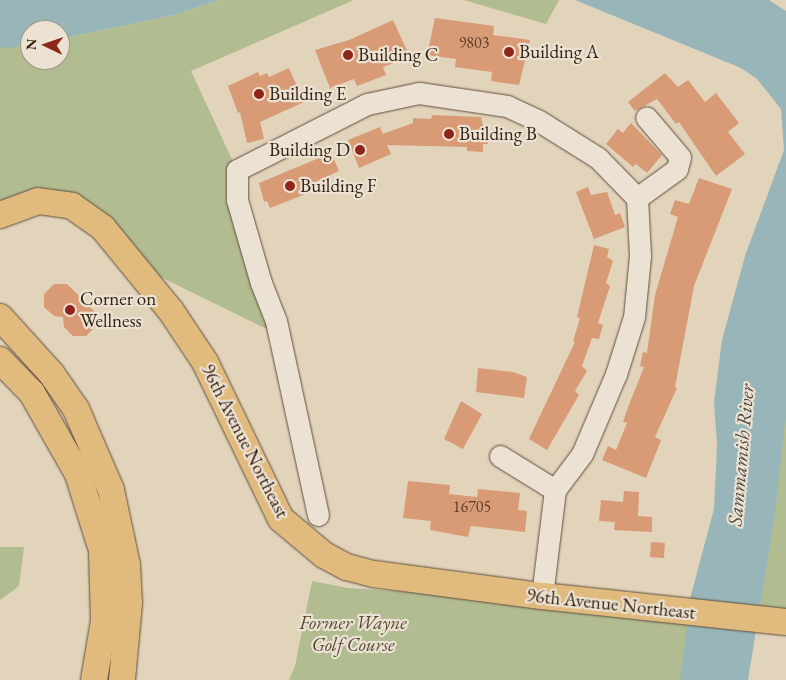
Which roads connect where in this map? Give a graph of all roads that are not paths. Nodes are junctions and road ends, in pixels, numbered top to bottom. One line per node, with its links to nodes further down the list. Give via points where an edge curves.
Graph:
1 (646, 117): 2 (street, via 680,157 677,169)
2 (637, 198): 7 (street, via 640,256 634,317 616,374 582,454); 8 (street, via 598,158 539,121 508,106 420,93 367,104 237,170 237,200 261,283 276,321)
3 (0, 215): 9 (main road, 96th Avenue Northeast, via 38,201 72,206 103,228 171,311 205,362 281,519 305,542 347,567 374,574)
4 (0, 317): 12 (main road, via 51,373 76,410 111,490 127,564 129,603)
5 (0, 360): 11 (main road, via 32,393 74,465 102,550 104,621)
6 (500, 456): 7 (street)
7 (555, 490): 9 (street)
8 (318, 515)
9 (542, 596): 10 (main road, 96th Avenue Northeast)
10 (786, 622)
11 (94, 680)
12 (122, 680)

